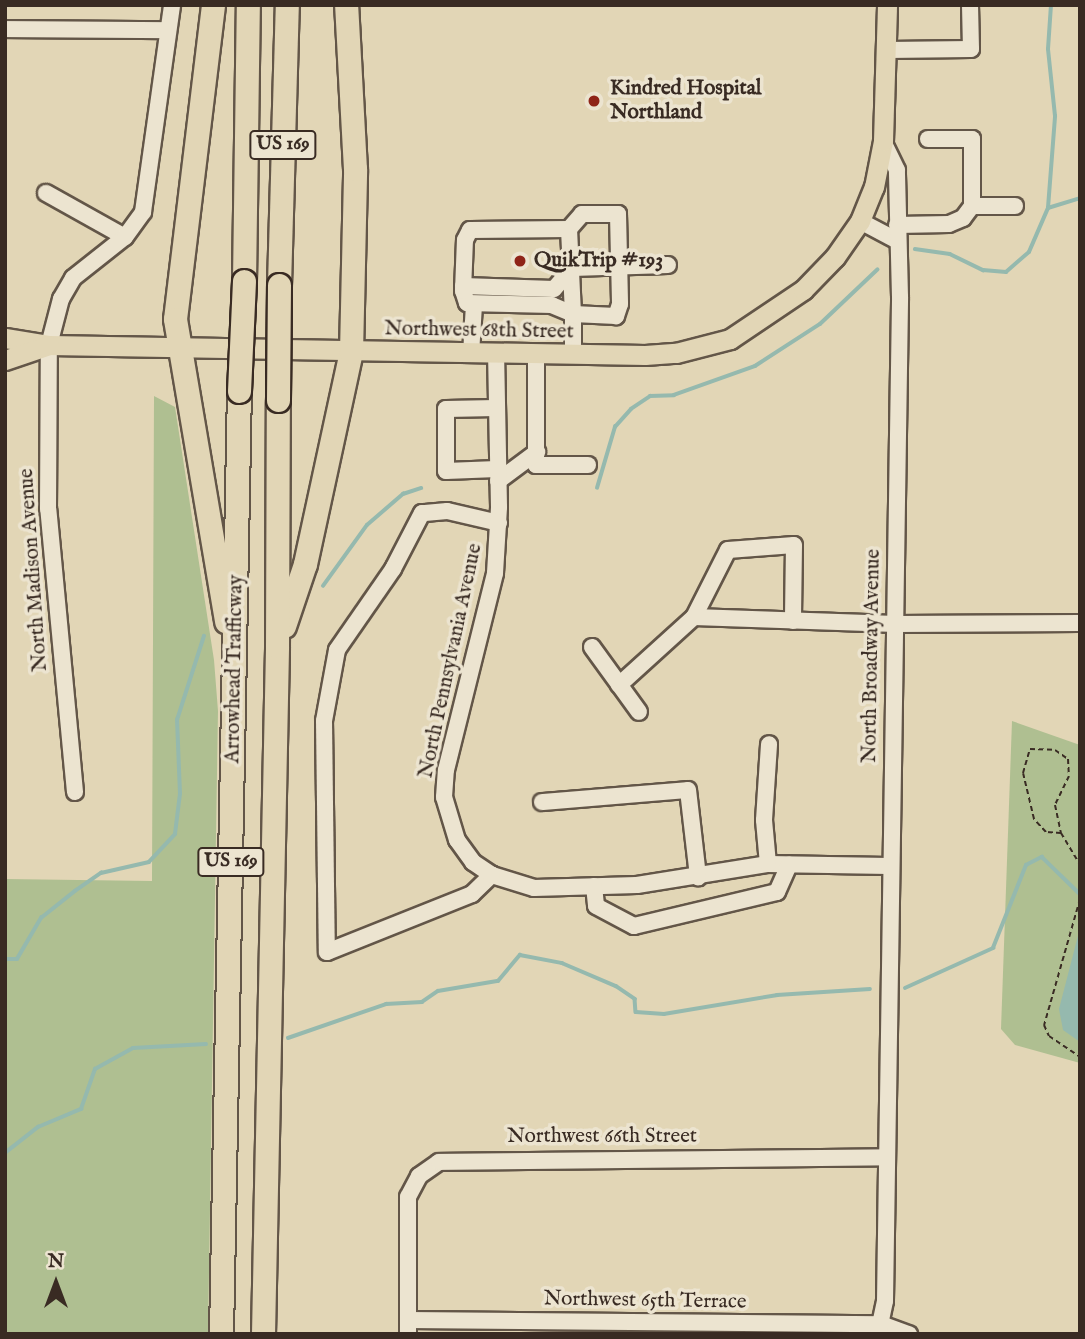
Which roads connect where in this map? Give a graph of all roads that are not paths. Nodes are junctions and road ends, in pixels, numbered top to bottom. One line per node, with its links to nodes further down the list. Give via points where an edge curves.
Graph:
1 (172, 5): 9 (street)
2 (214, 5): 28 (highway, via 175,319)
3 (248, 5): 46 (highway, Arrowhead Trafficway / US 169, bridge)
4 (287, 5): 44 (highway, Arrowhead Trafficway / US 169, bridge, via 279,285)
5 (346, 5): 29 (highway, via 355,169)
6 (887, 5): 10 (main road)
7 (970, 5): 10 (street, via 971,49)
8 (5, 29): 9 (street)
9 (168, 30): 19 (street, via 148,196)
10 (887, 50): 12 (main road)
11 (928, 139): 14 (street, via 972,139)
12 (883, 141): 16 (main road, via 874,187); 18 (street, North Broadway Avenue, via 897,170)
13 (46, 193): 19 (street)
14 (972, 206): 15 (street); 18 (street, via 963,218 949,224)
15 (1014, 206)
16 (860, 221): 18 (street); 33 (main road, Northwest 68th Street, via 835,257 803,290 730,339 676,353)
17 (569, 229): 20 (street, via 582,214 618,214); 22 (street); 23 (street, via 470,230 465,240)
18 (897, 232): 43 (street, North Broadway Avenue)
19 (125, 237): 27 (street, North Madison Avenue, via 73,278 61,299)
20 (621, 265): 21 (street); 22 (street); 25 (street, via 616,316)
21 (668, 265)
22 (572, 268): 23 (street, via 554,289); 25 (street)
23 (463, 286): 24 (street, via 467,303)
24 (474, 305): 25 (street, via 552,305); 30 (street)
25 (573, 314): 33 (street)
26 (5, 338): 27 (main road, Northwest 68th Street)
27 (48, 345): 28 (main road, Northwest 68th Street); 34 (main road, Northwest 68th Street); 50 (street, North Madison Avenue, via 48,509)
28 (179, 347): 29 (main road, Northwest 68th Street); 46 (highway)
29 (351, 352): 30 (main road, Northwest 68th Street); 44 (highway, via 304,564)
30 (471, 354): 31 (main road, Northwest 68th Street)
31 (496, 354): 32 (main road, Northwest 68th Street); 35 (street, North Pennsylvania Avenue)
32 (536, 354): 33 (main road, Northwest 68th Street); 36 (street)
33 (573, 355)
34 (5, 360)
35 (496, 408): 38 (street, North Pennsylvania Avenue); 38 (street, via 446,408 446,471)
36 (537, 452): 37 (street, via 536,465); 38 (street)
37 (588, 465)
38 (497, 475): 39 (street, North Pennsylvania Avenue)
39 (499, 523): 55 (street, North Pennsylvania Avenue, via 495,573 444,788 457,840 473,862); 55 (street, via 447,511 422,513 393,569 337,650 324,721 327,952 472,894)
40 (694, 617): 41 (street); 41 (street, via 728,550 794,545); 47 (street)
41 (793, 621): 43 (street)
42 (1080, 623): 43 (street)
43 (896, 624): 54 (street, North Broadway Avenue)
44 (278, 646): 62 (highway, Arrowhead Trafficway / US 169)
45 (592, 647): 47 (street)
46 (235, 671): 61 (highway, Arrowhead Trafficway / US 169)
47 (619, 685): 48 (street)
48 (639, 712)
49 (769, 744): 52 (street, via 764,820)
50 (75, 792)
51 (542, 802): 56 (street, via 688,790)
52 (768, 864): 53 (street); 56 (street)
53 (789, 865): 54 (street); 57 (street, via 777,892 634,926 596,906)
54 (889, 866): 58 (street, North Broadway Avenue)
55 (492, 875): 57 (street, via 534,888)
56 (698, 877): 57 (street)
57 (594, 887)
58 (885, 1157): 59 (street, Northwest 66th Street, via 455,1158 428,1168 408,1197); 60 (street, North Broadway Avenue, via 885,1301)
59 (408, 1327): 60 (street, Northwest 65th Terrace)
60 (880, 1329): 63 (street, Northwest 65th Terrace)
61 (221, 1334)
62 (263, 1334)
63 (909, 1334)

